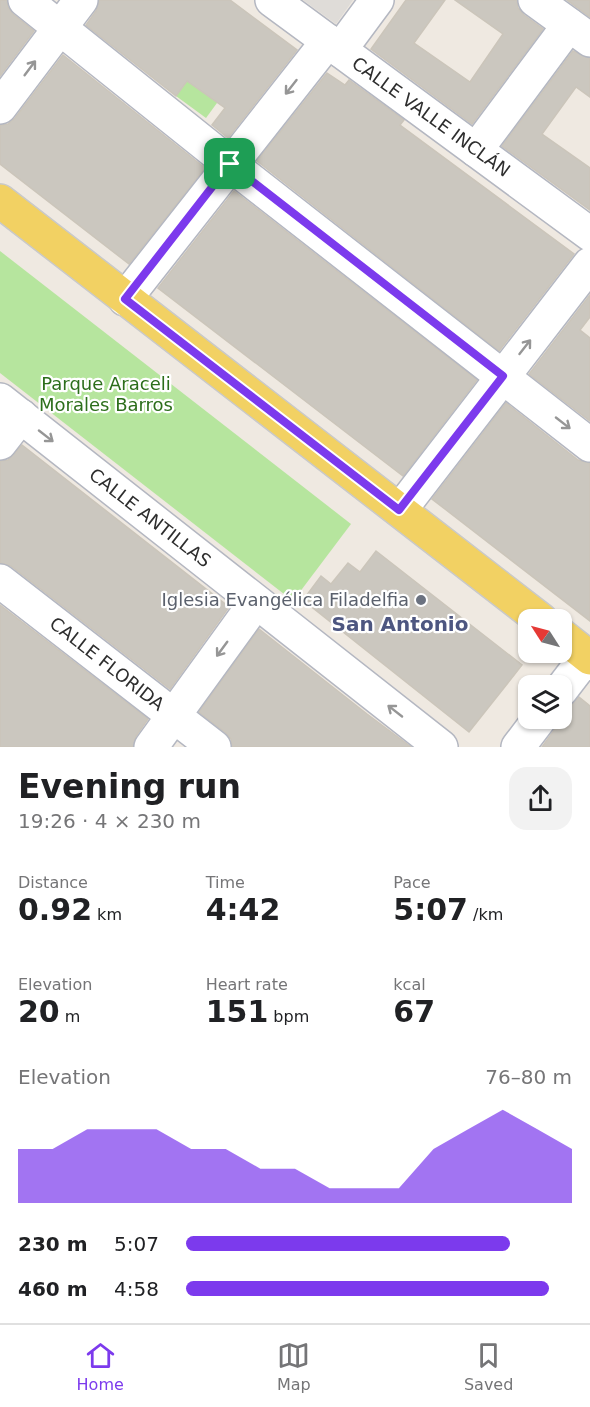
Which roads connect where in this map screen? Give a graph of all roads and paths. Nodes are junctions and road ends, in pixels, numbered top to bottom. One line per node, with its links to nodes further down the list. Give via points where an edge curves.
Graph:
1 (25, 0): 6 (street)
2 (81, 0): 6 (street)
3 (272, 0): 8 (street, CALLE VALLE INCLÁN)
4 (377, 0): 8 (street)
5 (535, 0): 7 (street)
6 (60, 28): 9 (street, one-way to 6); 11 (street)
7 (580, 32): 10 (street)
8 (334, 45): 10 (street, CALLE VALLE INCLÁN); 11 (street, one-way to 11)
9 (0, 107)
10 (476, 150): 13 (street, CALLE VALLE INCLÁN)
11 (230, 164): 15 (street); 16 (street)
12 (0, 201): 15 (main road)
13 (590, 234)
14 (590, 264): 16 (street, one-way to 14)
15 (125, 299): 20 (main road)
16 (503, 376): 19 (street, one-way to 19); 20 (street)
17 (10, 408): 18 (street); 22 (street, CALLE ANTILLAS, one-way to 22)
18 (0, 443)
19 (590, 445)
20 (399, 510): 23 (main road)
21 (0, 581): 27 (street, CALLE FLORIDA)
22 (256, 602): 27 (street, one-way to 27); 31 (street, CALLE ANTILLAS, one-way to 22)
23 (527, 609)
24 (572, 644): 25 (main road)
25 (589, 657): 26 (street)
26 (572, 677)
27 (175, 716): 29 (street); 30 (street, CALLE FLORIDA)
28 (532, 729): 32 (street)
29 (151, 747)
30 (214, 747)
31 (441, 747)
32 (519, 747)

